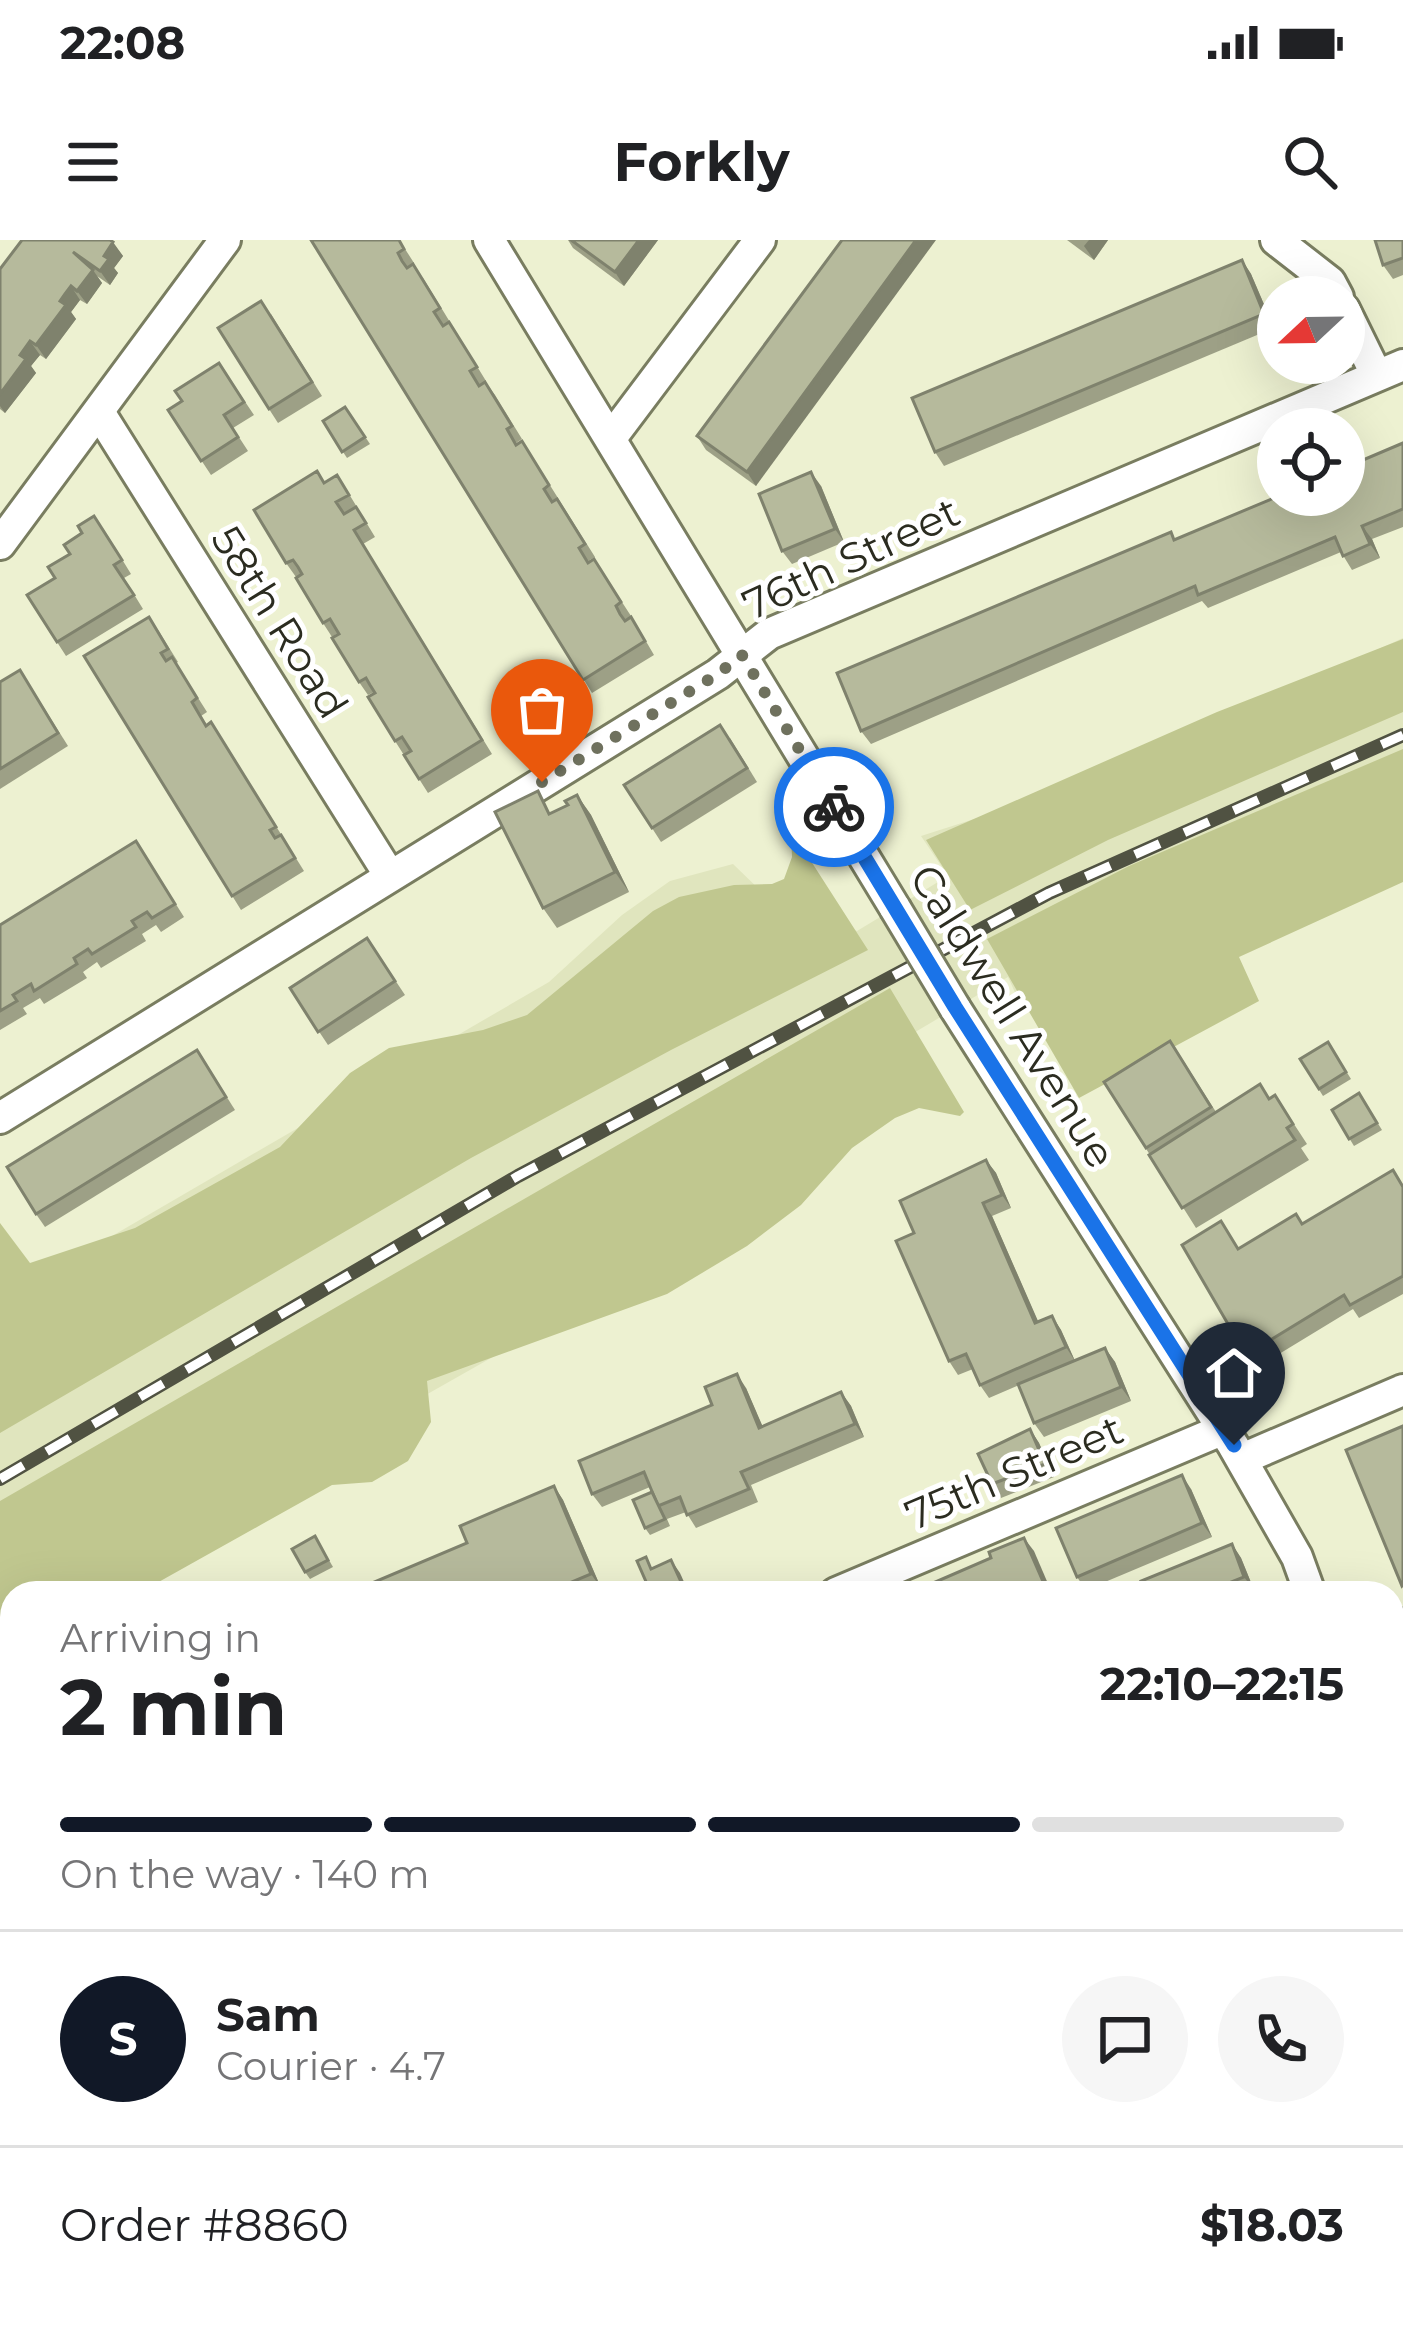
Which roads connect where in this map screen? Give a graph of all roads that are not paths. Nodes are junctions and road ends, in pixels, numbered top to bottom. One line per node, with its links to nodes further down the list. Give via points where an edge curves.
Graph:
1 (225, 240): 8 (street)
2 (489, 240): 9 (street, Caldwell Avenue)
3 (760, 240): 9 (street)
4 (1276, 240): 5 (street)
5 (1322, 276)
6 (1365, 336): 7 (street)
7 (1390, 369): 11 (street, 76th Street, via 769,634)
8 (98, 412): 10 (street); 12 (street, 58th Road)
9 (611, 438): 11 (street, Caldwell Avenue)
10 (0, 544)
11 (742, 655): 12 (street, 76th Street); 15 (street, Caldwell Avenue, bridge)
12 (390, 876): 13 (street, 76th Street)
13 (0, 1118)
14 (1403, 1390): 16 (street)
15 (1224, 1429): 16 (street, Caldwell Avenue); 17 (street, 75th Street)
16 (1242, 1459): 18 (street, Caldwell Avenue)
17 (864, 1581)
18 (1306, 1581)

